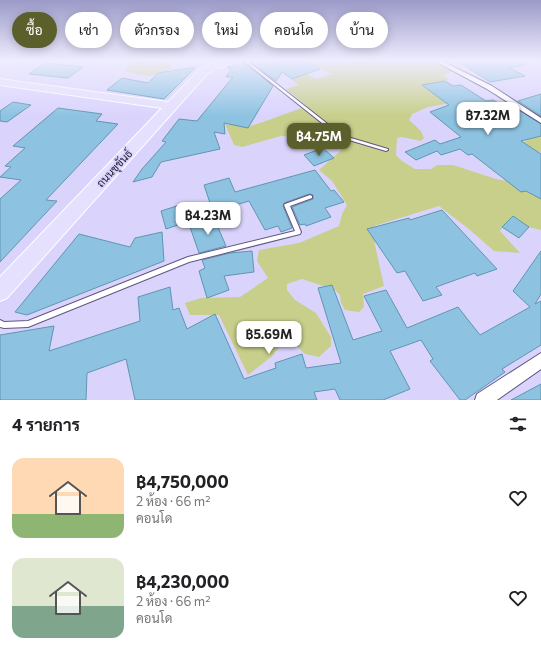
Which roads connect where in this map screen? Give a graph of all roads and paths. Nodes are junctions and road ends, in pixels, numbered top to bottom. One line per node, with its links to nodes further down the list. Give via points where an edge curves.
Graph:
1 (197, 79): 6 (main road, ถนนขุขันธ์)
2 (268, 79): 8 (lane, via 328,126 350,139)
3 (474, 79): 7 (street)
4 (0, 82): 6 (main road)
5 (0, 91): 6 (main road)
6 (167, 111): 10 (main road, ถนนขุขันธ์)
7 (541, 121)
8 (386, 150)
9 (310, 197): 11 (lane, via 287,205 298,232 188,260 28,324)
10 (0, 291)
11 (0, 323)
12 (541, 360): 13 (street)
13 (483, 400)

